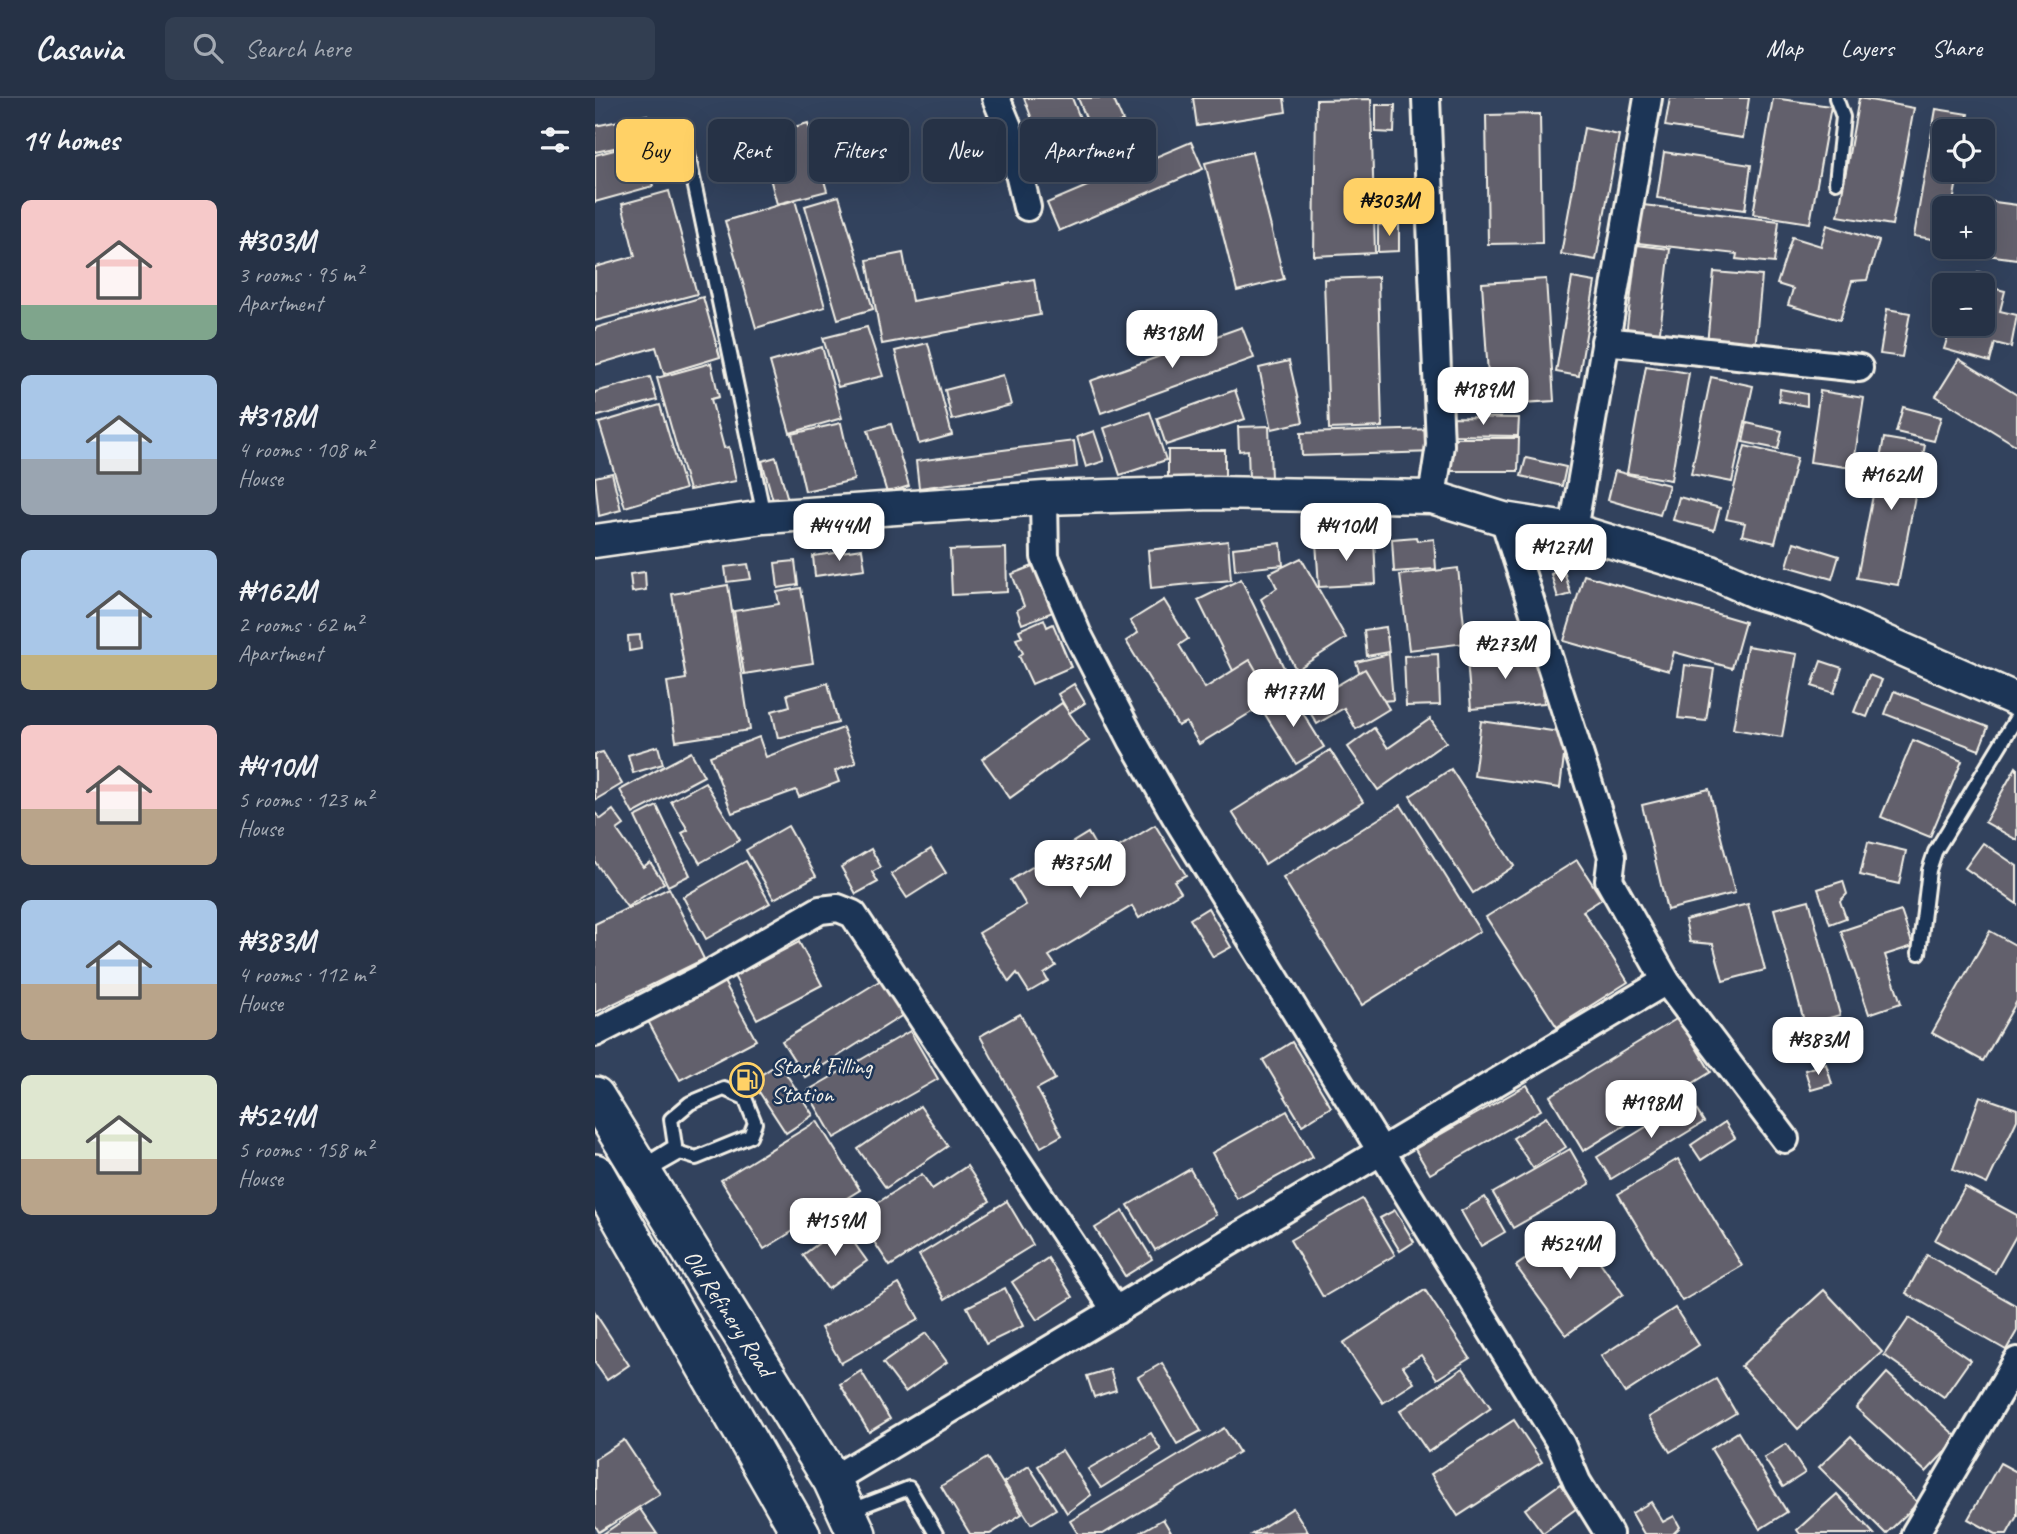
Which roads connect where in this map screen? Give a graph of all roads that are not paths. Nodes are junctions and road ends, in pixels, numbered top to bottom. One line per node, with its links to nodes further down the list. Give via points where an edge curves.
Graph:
1 (996, 98): 7 (street, via 1008,127)
2 (1426, 98): 10 (street, via 1440,445)
3 (1648, 98): 8 (street)
4 (1836, 98): 6 (lane, via 1843,117)
5 (694, 182): 12 (lane)
6 (1836, 182)
7 (1027, 207)
8 (1605, 341): 9 (street); 14 (street)
9 (1859, 368)
10 (1432, 497): 11 (street, via 1214,493); 13 (street)
11 (1044, 498): 12 (street); 23 (street, via 1045,557 1125,728)
12 (764, 517): 15 (street)
13 (1504, 519): 14 (street); 19 (street, via 1612,856 1609,880)
14 (1573, 530): 16 (street, via 1711,572 1811,609)
15 (596, 539)
16 (2017, 700)
17 (2017, 718): 18 (lane, via 1935,852)
18 (1919, 953)
19 (1666, 981): 22 (street); 23 (street)
20 (595, 1033): 26 (street, via 820,911 838,908 853,915)
21 (595, 1096): 24 (main road, Old Refinery Road)
22 (1785, 1139)
23 (1379, 1149): 26 (street); 31 (street, via 1562,1444 1577,1482)
24 (641, 1171): 24 (lane, via 675,1146 671,1119 690,1103 724,1089 745,1098 755,1123 750,1136 696,1158 680,1153); 28 (main road, Old Refinery Road)
25 (595, 1173): 29 (main road, Old Refinery Road)
26 (1116, 1311): 28 (street)
27 (2017, 1361): 32 (street)
28 (845, 1509): 30 (lane, via 909,1488)
29 (801, 1534)
30 (936, 1534)
31 (1609, 1534)
32 (1915, 1534)

